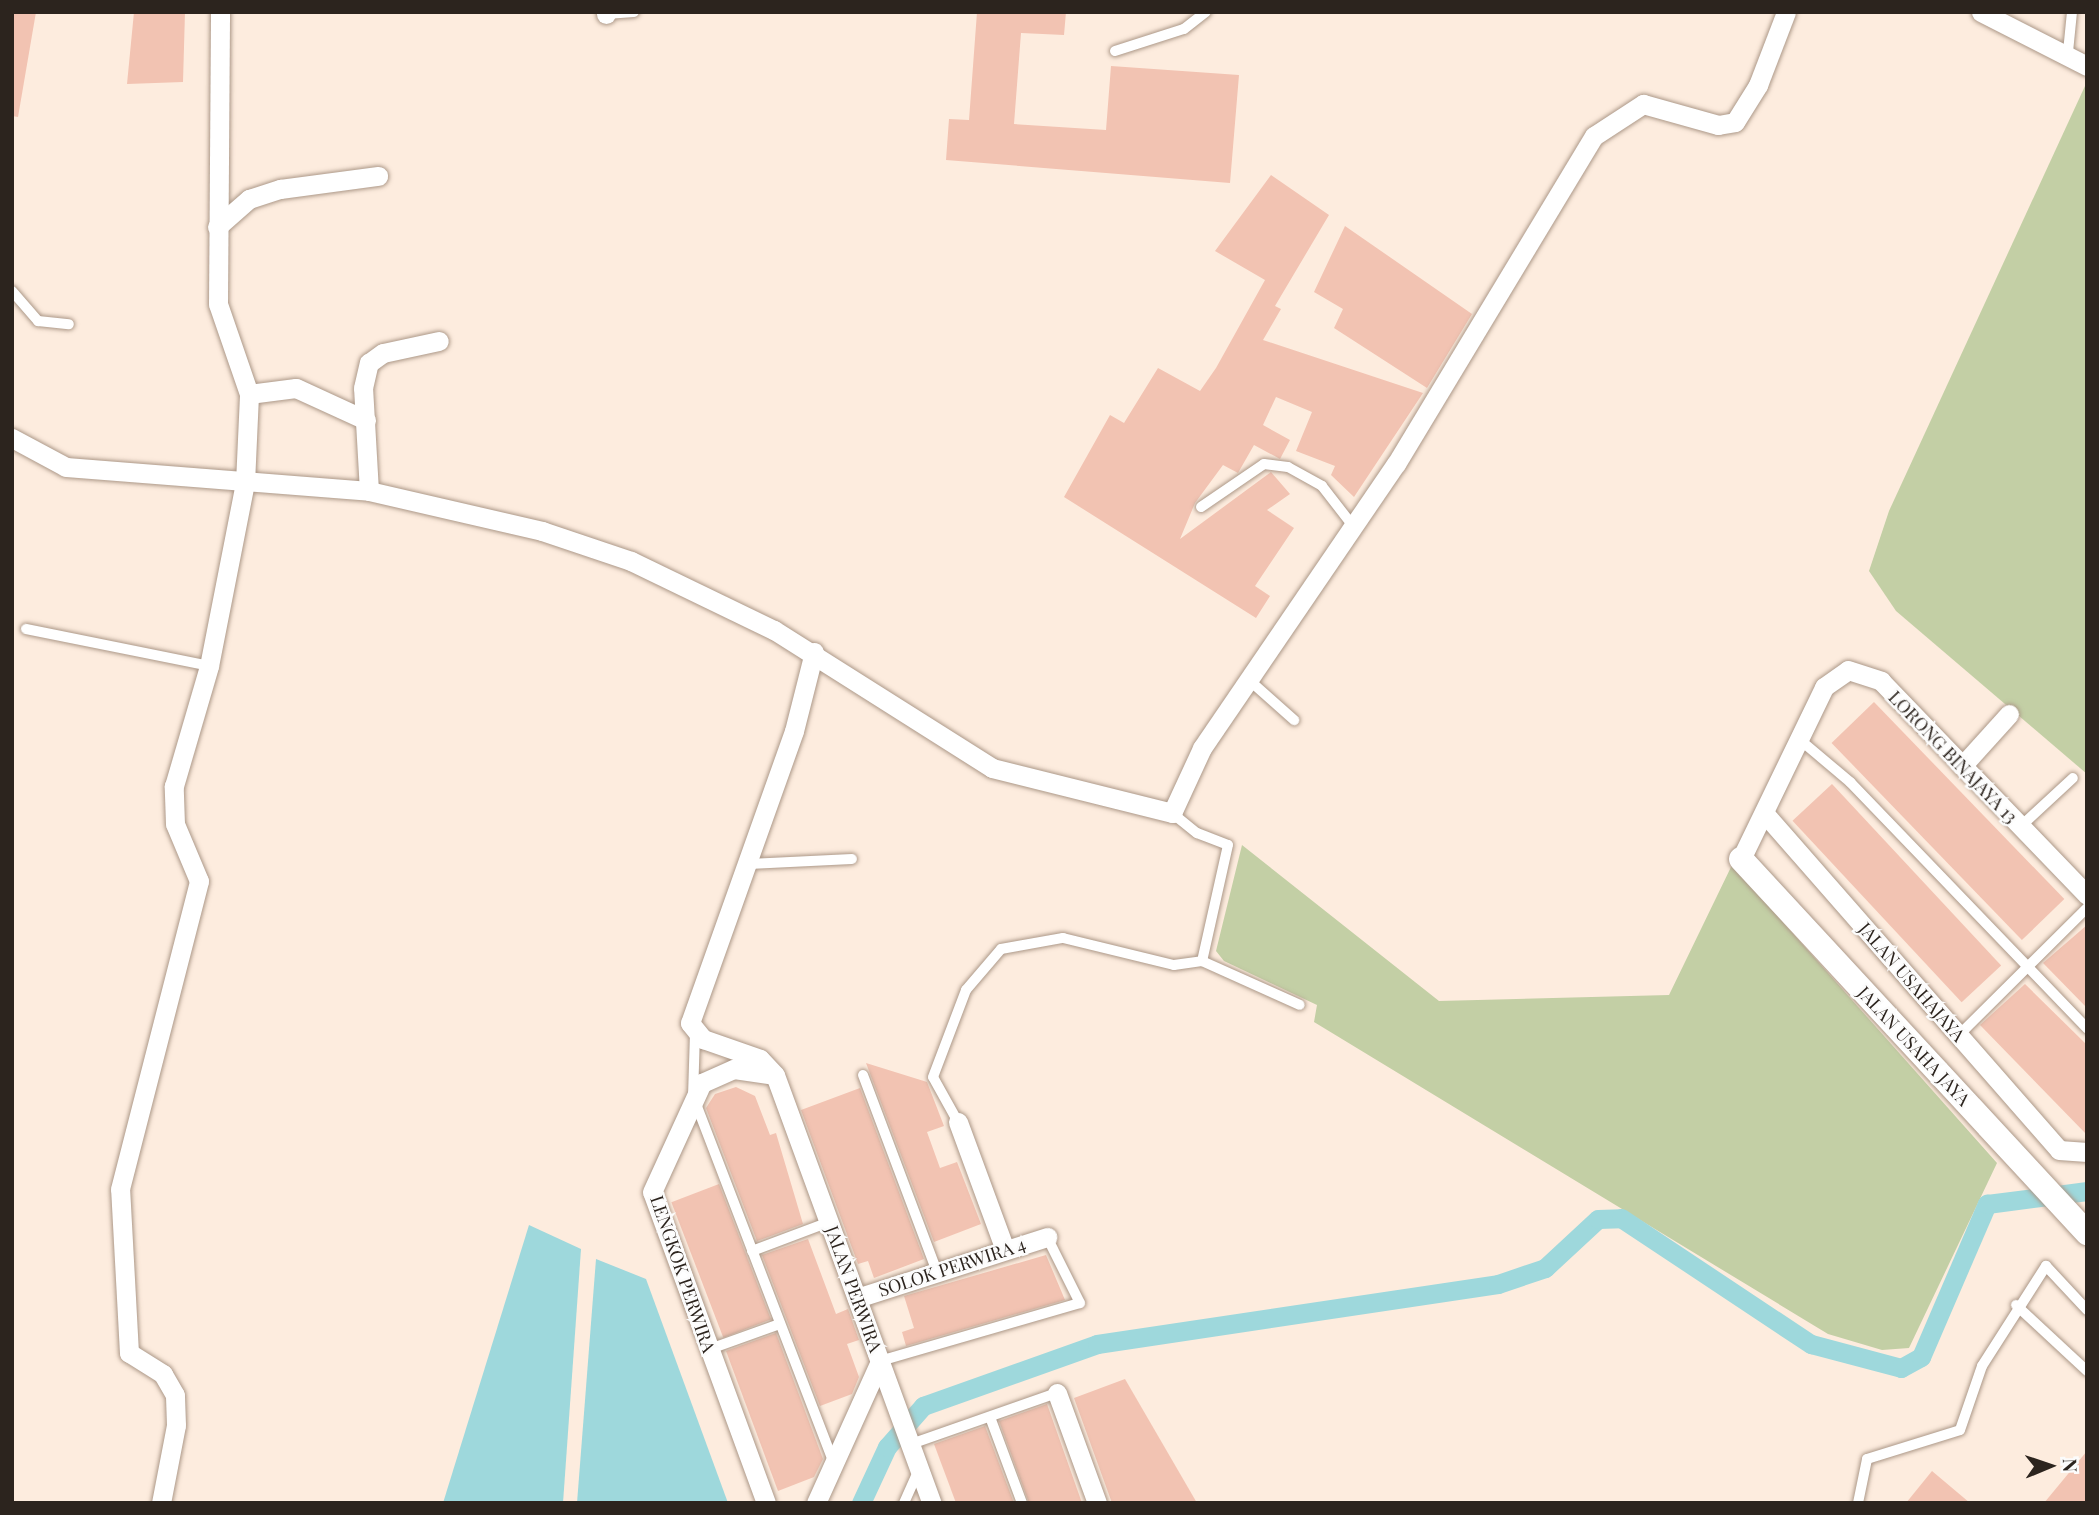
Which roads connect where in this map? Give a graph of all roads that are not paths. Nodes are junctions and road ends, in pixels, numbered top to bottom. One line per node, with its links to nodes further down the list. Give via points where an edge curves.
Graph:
1 (220, 12): 12 (street)
2 (634, 12): 7 (lane)
3 (1206, 12): 8 (lane, via 1184,29)
4 (1786, 12): 22 (street, via 1758,85 1734,122 1718,125 1643,104 1594,136)
5 (1981, 12): 9 (street)
6 (2072, 12): 9 (lane)
7 (606, 13)
8 (1115, 51)
9 (2068, 52): 10 (street)
10 (2087, 66)
11 (378, 176): 12 (street, via 279,188 249,199)
12 (218, 227): 16 (street, via 218,304)
13 (12, 291): 14 (lane, via 38,321)
14 (69, 324)
15 (439, 341): 17 (street, via 383,353 369,363)
16 (249, 394): 17 (street, via 296,388); 19 (street)
17 (366, 420): 20 (street)
18 (12, 438): 19 (street, via 66,467)
19 (245, 483): 20 (street); 25 (street)
20 (369, 491): 24 (street, via 542,531 631,561)
21 (1201, 507): 22 (lane, via 1264,464 1288,467 1322,486)
22 (1353, 526): 26 (street)
23 (26, 629): 25 (lane)
24 (814, 652): 32 (street, via 992,768); 37 (street)
25 (209, 666): 69 (street, via 174,786 176,824 199,881 120,1189 129,1353 163,1374 175,1395 176,1425)
26 (1248, 679): 28 (lane); 32 (street, via 1202,748)
27 (2009, 714): 30 (street)
28 (1294, 720)
29 (1799, 739): 30 (street, LORONG BINAJAYA 13, via 1824,687 1848,670 1881,681); 33 (street, LORONG BINAJAYA 13); 41 (lane, via 1850,782)
30 (1962, 766): 34 (street, LORONG BINAJAYA 13)
31 (2073, 778): 34 (lane)
32 (1172, 813): 40 (lane, via 1197,833 1228,845)
33 (1765, 814): 36 (street, LORONG BINAJAYA 13); 45 (street, JALAN USAHAJAYA)
34 (2020, 827): 38 (street, LORONG BINAJAYA 13)
35 (852, 859): 37 (lane)
36 (1741, 859): 52 (street, JALAN USAHA JAYA)
37 (749, 864): 44 (street, via 690,1012)
38 (2087, 895)
39 (2087, 908): 41 (lane)
40 (1202, 961): 42 (lane); 49 (lane, via 1174,965 1063,938 1001,949 966,990 933,1077)
41 (2027, 967): 43 (lane); 45 (lane)
42 (1300, 1005)
43 (2087, 1028)
44 (695, 1033): 46 (street, via 760,1059); 48 (lane)
45 (1958, 1035): 50 (street, JALAN USAHAJAYA, via 2059,1150)
46 (775, 1075): 48 (street, LENGKOK PERWIRA, via 734,1069 713,1074); 51 (street, JALAN PERWIRA)
47 (863, 1075): 56 (lane)
48 (693, 1096): 54 (lane); 61 (street, LENGKOK PERWIRA, via 652,1192)
49 (958, 1122): 55 (street)
50 (2087, 1152)
51 (830, 1222): 54 (lane); 57 (street, JALAN PERWIRA)
52 (2086, 1233)
53 (1047, 1237): 55 (street, SOLOK PERWIRA 4); 62 (lane, via 1080,1303)
54 (752, 1251): 60 (lane)
55 (1005, 1251): 56 (street, SOLOK PERWIRA 4)
56 (937, 1272): 57 (street, SOLOK PERWIRA 4)
57 (857, 1297): 62 (street, JALAN PERWIRA)
58 (2016, 1305): 59 (lane, via 2046,1266); 63 (lane); 76 (lane, via 1982,1366 1960,1430 1867,1459)
59 (2087, 1310)
60 (780, 1324): 61 (lane); 67 (lane)
61 (710, 1349): 70 (street, LENGKOK PERWIRA)
62 (880, 1361): 66 (street, JALAN PERWIRA); 67 (street)
63 (2087, 1371)
64 (1057, 1393): 65 (lane); 75 (street)
65 (990, 1416): 66 (lane); 74 (lane)
66 (911, 1444): 68 (street, JALAN PERWIRA)
67 (834, 1464): 71 (street)
68 (920, 1468): 72 (lane); 73 (street, JALAN PERWIRA)
69 (161, 1503)
70 (766, 1503)
71 (816, 1503)
72 (904, 1503)
73 (932, 1503)
74 (1022, 1503)
75 (1097, 1503)
76 (1858, 1503)

